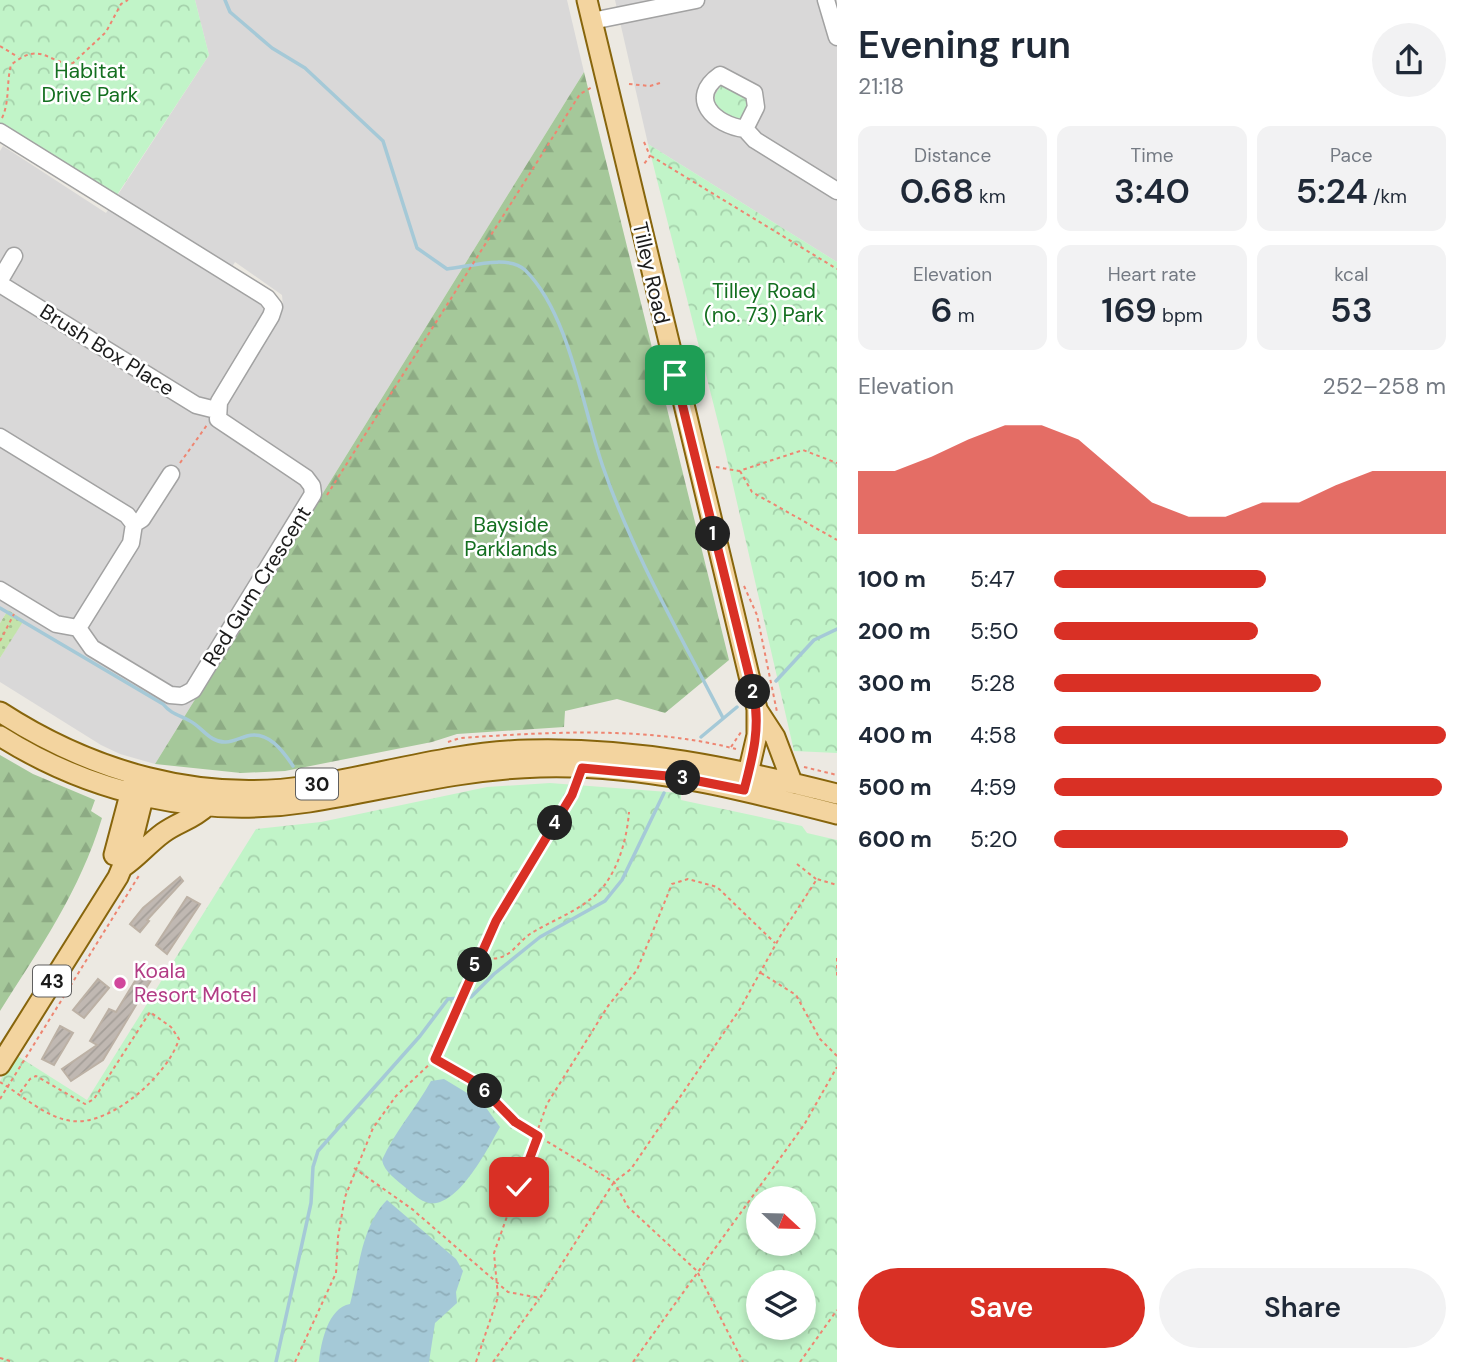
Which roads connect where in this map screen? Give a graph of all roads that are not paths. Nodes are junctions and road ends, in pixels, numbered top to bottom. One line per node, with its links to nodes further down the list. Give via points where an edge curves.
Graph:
1 (587, 0): 4 (main road, Tilley Road)
2 (696, 0): 4 (street)
3 (828, 6): 5 (street)
4 (592, 21): 17 (main road, Tilley Road)
5 (837, 37)
6 (745, 129): 8 (street, via 755,140)
7 (0, 132): 11 (street, via 267,298 274,307)
8 (837, 191)
9 (15, 256): 10 (street, Brush Box Place)
10 (0, 282): 11 (street, Brush Box Place, via 196,405)
11 (216, 410): 16 (street, Red Gum Crescent, via 222,425 306,478 313,494 193,690 182,696 170,695 92,648)
12 (0, 437): 14 (street, via 127,515)
13 (171, 474): 14 (street)
14 (134, 524): 16 (street, via 131,543)
15 (0, 590): 16 (street, Red Gum Crescent, via 56,624)
16 (78, 628)
17 (757, 709): 20 (main road); 21 (main road, Tilley Road)
18 (0, 712): 22 (main road, 30)
19 (0, 736): 22 (main road, 30, via 52,765)
20 (797, 774): 21 (main road, 30); 23 (main road, 30)
21 (747, 781): 22 (main road, 30, via 624,752 527,750 449,758 276,789); 24 (main road, 30, via 582,768 498,769 310,802); 25 (main road, 30)
22 (139, 786): 24 (main road, 30); 26 (main road); 27 (main road, 43)
23 (837, 794)
24 (206, 806): 26 (main road, 43)
25 (837, 814)
26 (123, 867): 27 (main road, 43)
27 (103, 898): 28 (main road, 43)
28 (0, 1065)

